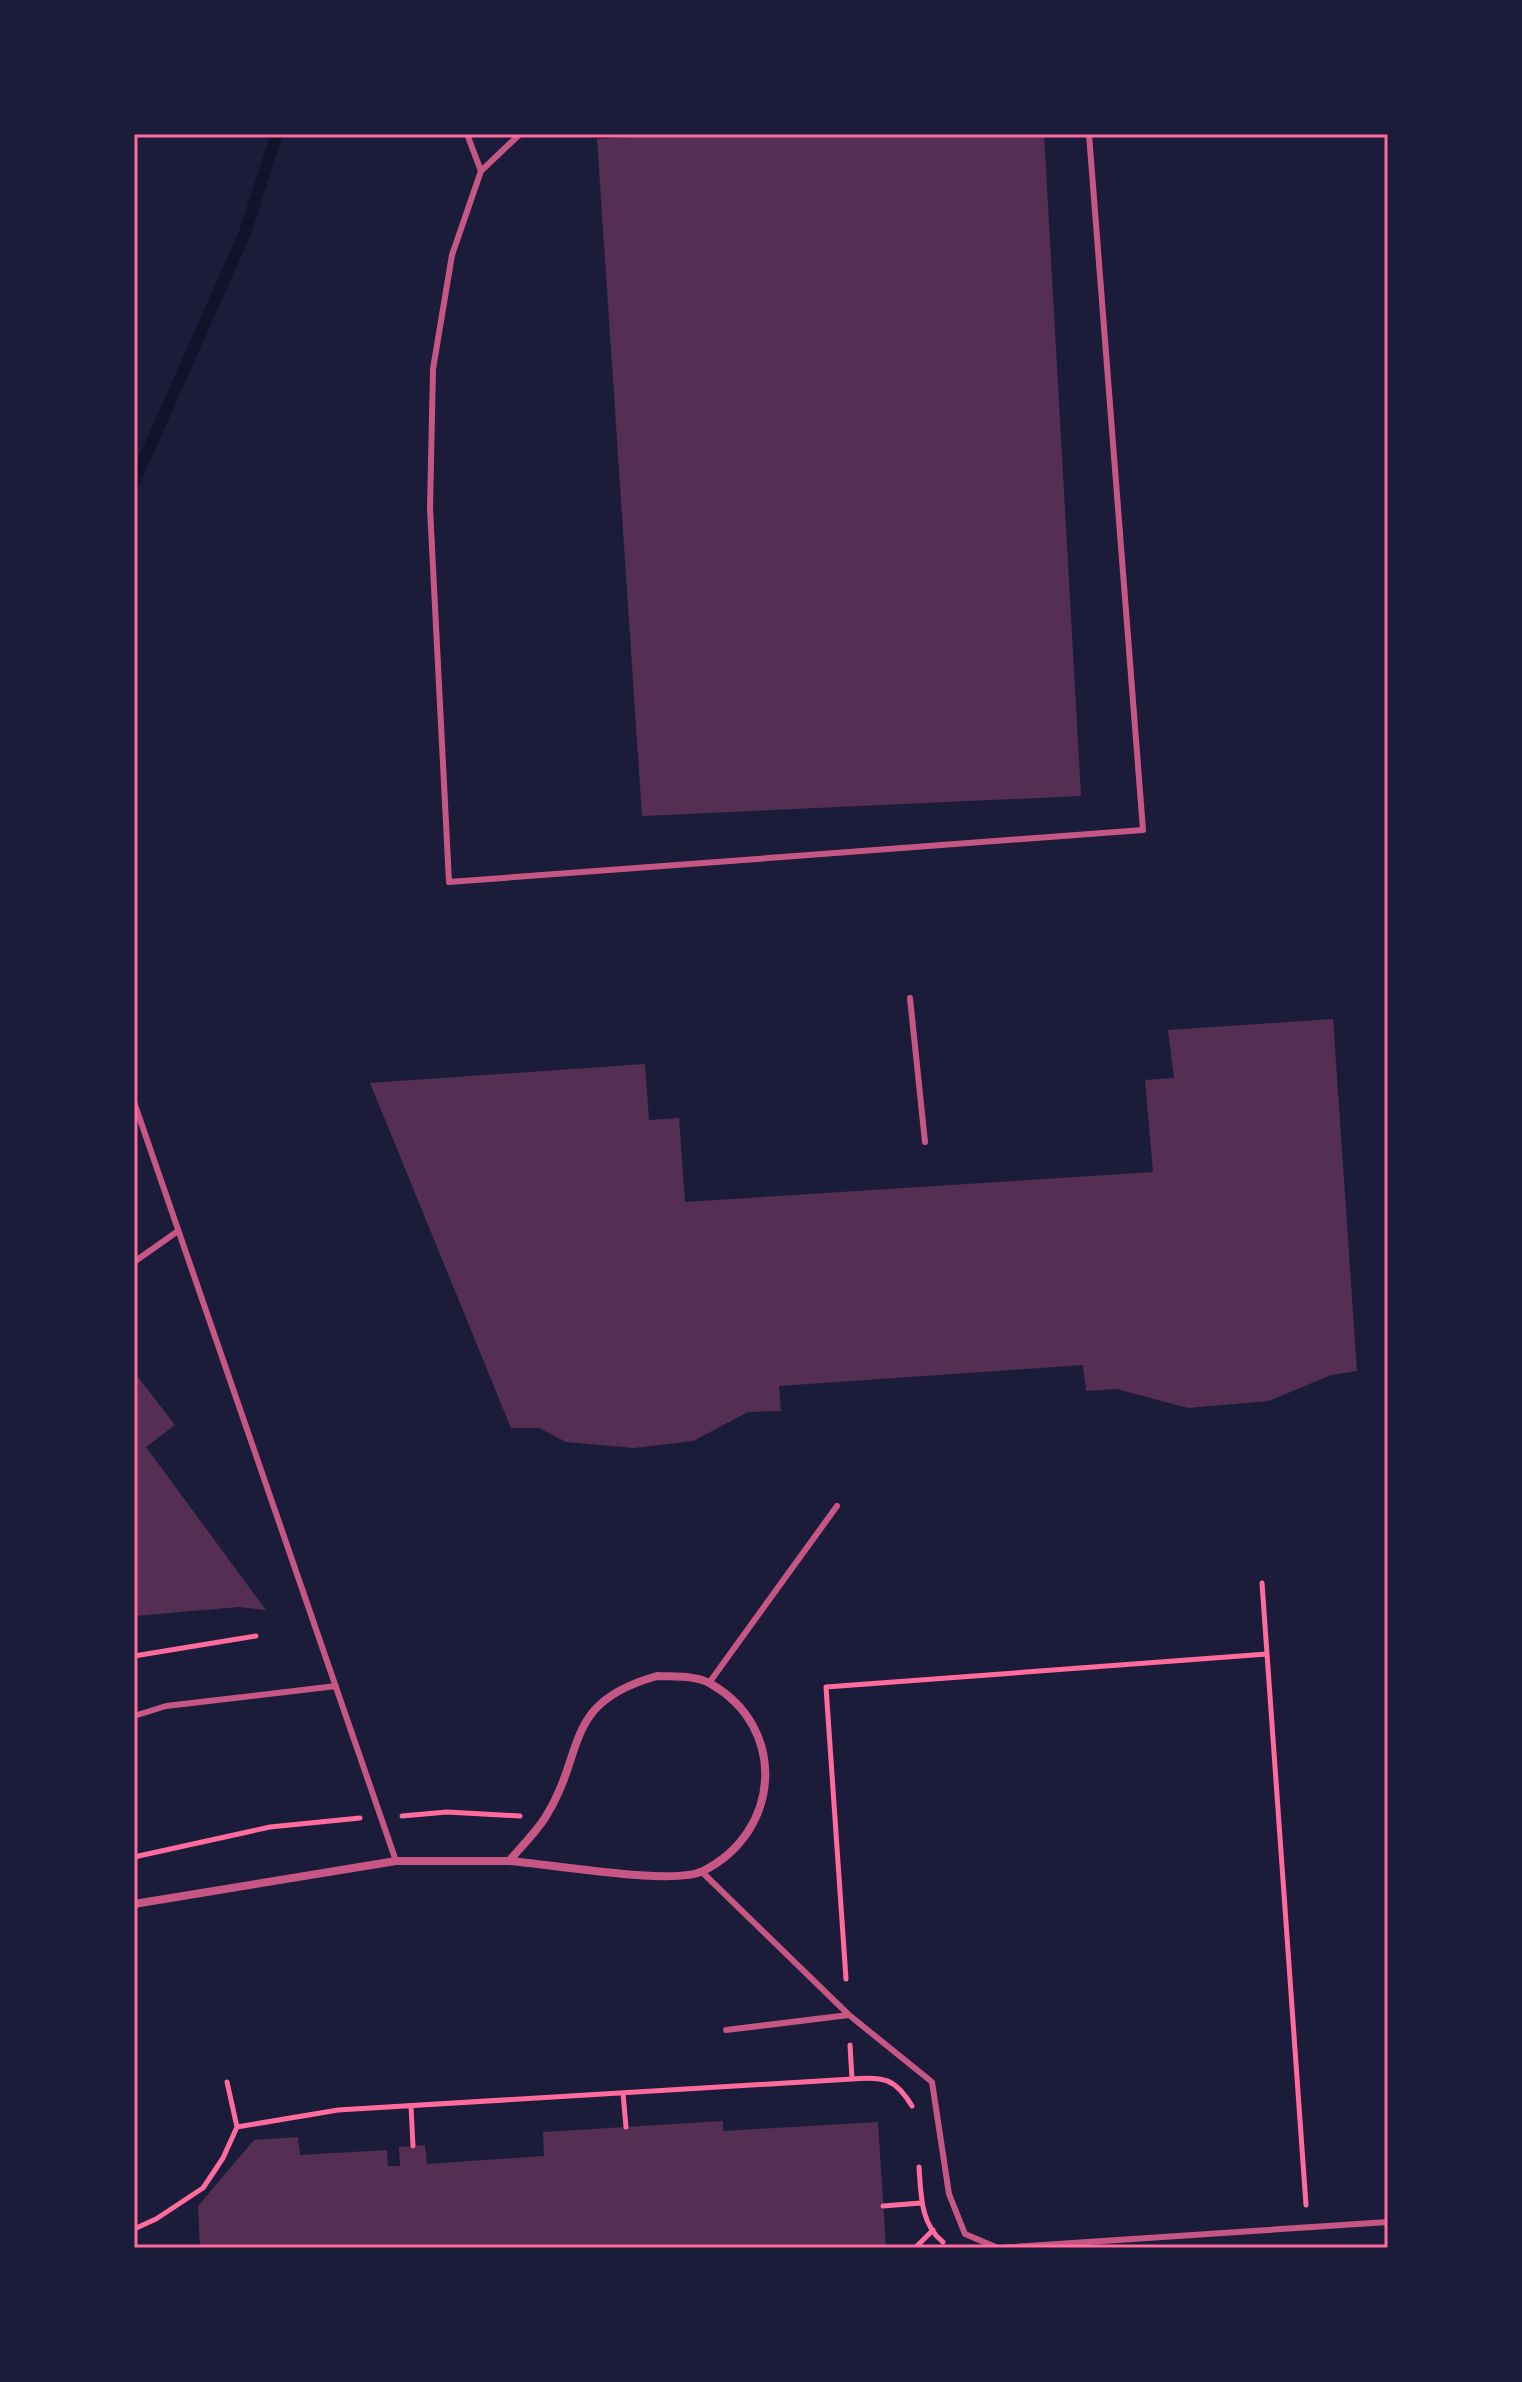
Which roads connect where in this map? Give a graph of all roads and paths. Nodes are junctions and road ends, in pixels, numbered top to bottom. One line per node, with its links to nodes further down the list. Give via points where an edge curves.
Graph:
1 (467, 134): 4 (lane)
2 (520, 134): 4 (lane)
3 (1089, 134): 4 (lane, via 1143,830 449,882 430,508 433,369 452,255)
4 (481, 171)
5 (910, 998): 7 (lane)
6 (134, 1102): 8 (lane)
7 (925, 1142)
8 (178, 1231): 9 (lane); 16 (lane)
9 (134, 1262)
10 (837, 1506): 15 (lane)
11 (1262, 1583): 13 (path)
12 (256, 1636): 14 (path)
13 (1267, 1654): 25 (path, via 826,1687); 39 (path)
14 (134, 1656)
15 (709, 1683): 19 (street, via 657,1676 623,1686 593,1711 572,1746); 23 (street, via 741,1706 760,1742 766,1775 763,1806 745,1839)
16 (336, 1686): 17 (lane, via 166,1706); 18 (lane)
17 (134, 1716)
18 (381, 1817): 19 (path, via 447,1812); 20 (path, via 270,1827); 21 (lane)
19 (545, 1819): 22 (street)
20 (134, 1857)
21 (396, 1861): 22 (street); 24 (street)
22 (509, 1861): 23 (street, via 661,1878)
23 (702, 1872): 25 (lane)
24 (134, 1904)
25 (849, 2015): 26 (lane); 27 (path); 39 (lane, via 932,2082 949,2194 965,2234 998,2248)
26 (726, 2030)
27 (852, 2079): 29 (path); 31 (path, via 881,2076 892,2082 911,2102)
28 (227, 2082): 32 (path)
29 (623, 2093): 30 (path); 33 (path)
30 (411, 2106): 32 (path, via 338,2110); 34 (path)
31 (915, 2115)
32 (237, 2127): 40 (path, via 203,2188)
33 (626, 2127)
34 (413, 2146)
35 (918, 2159): 36 (path)
36 (921, 2203): 37 (path); 41 (path)
37 (883, 2206)
38 (1388, 2222): 39 (lane)
39 (1308, 2227)
40 (134, 2229)
41 (933, 2230): 42 (path); 43 (path)
42 (915, 2248)
43 (951, 2248)

